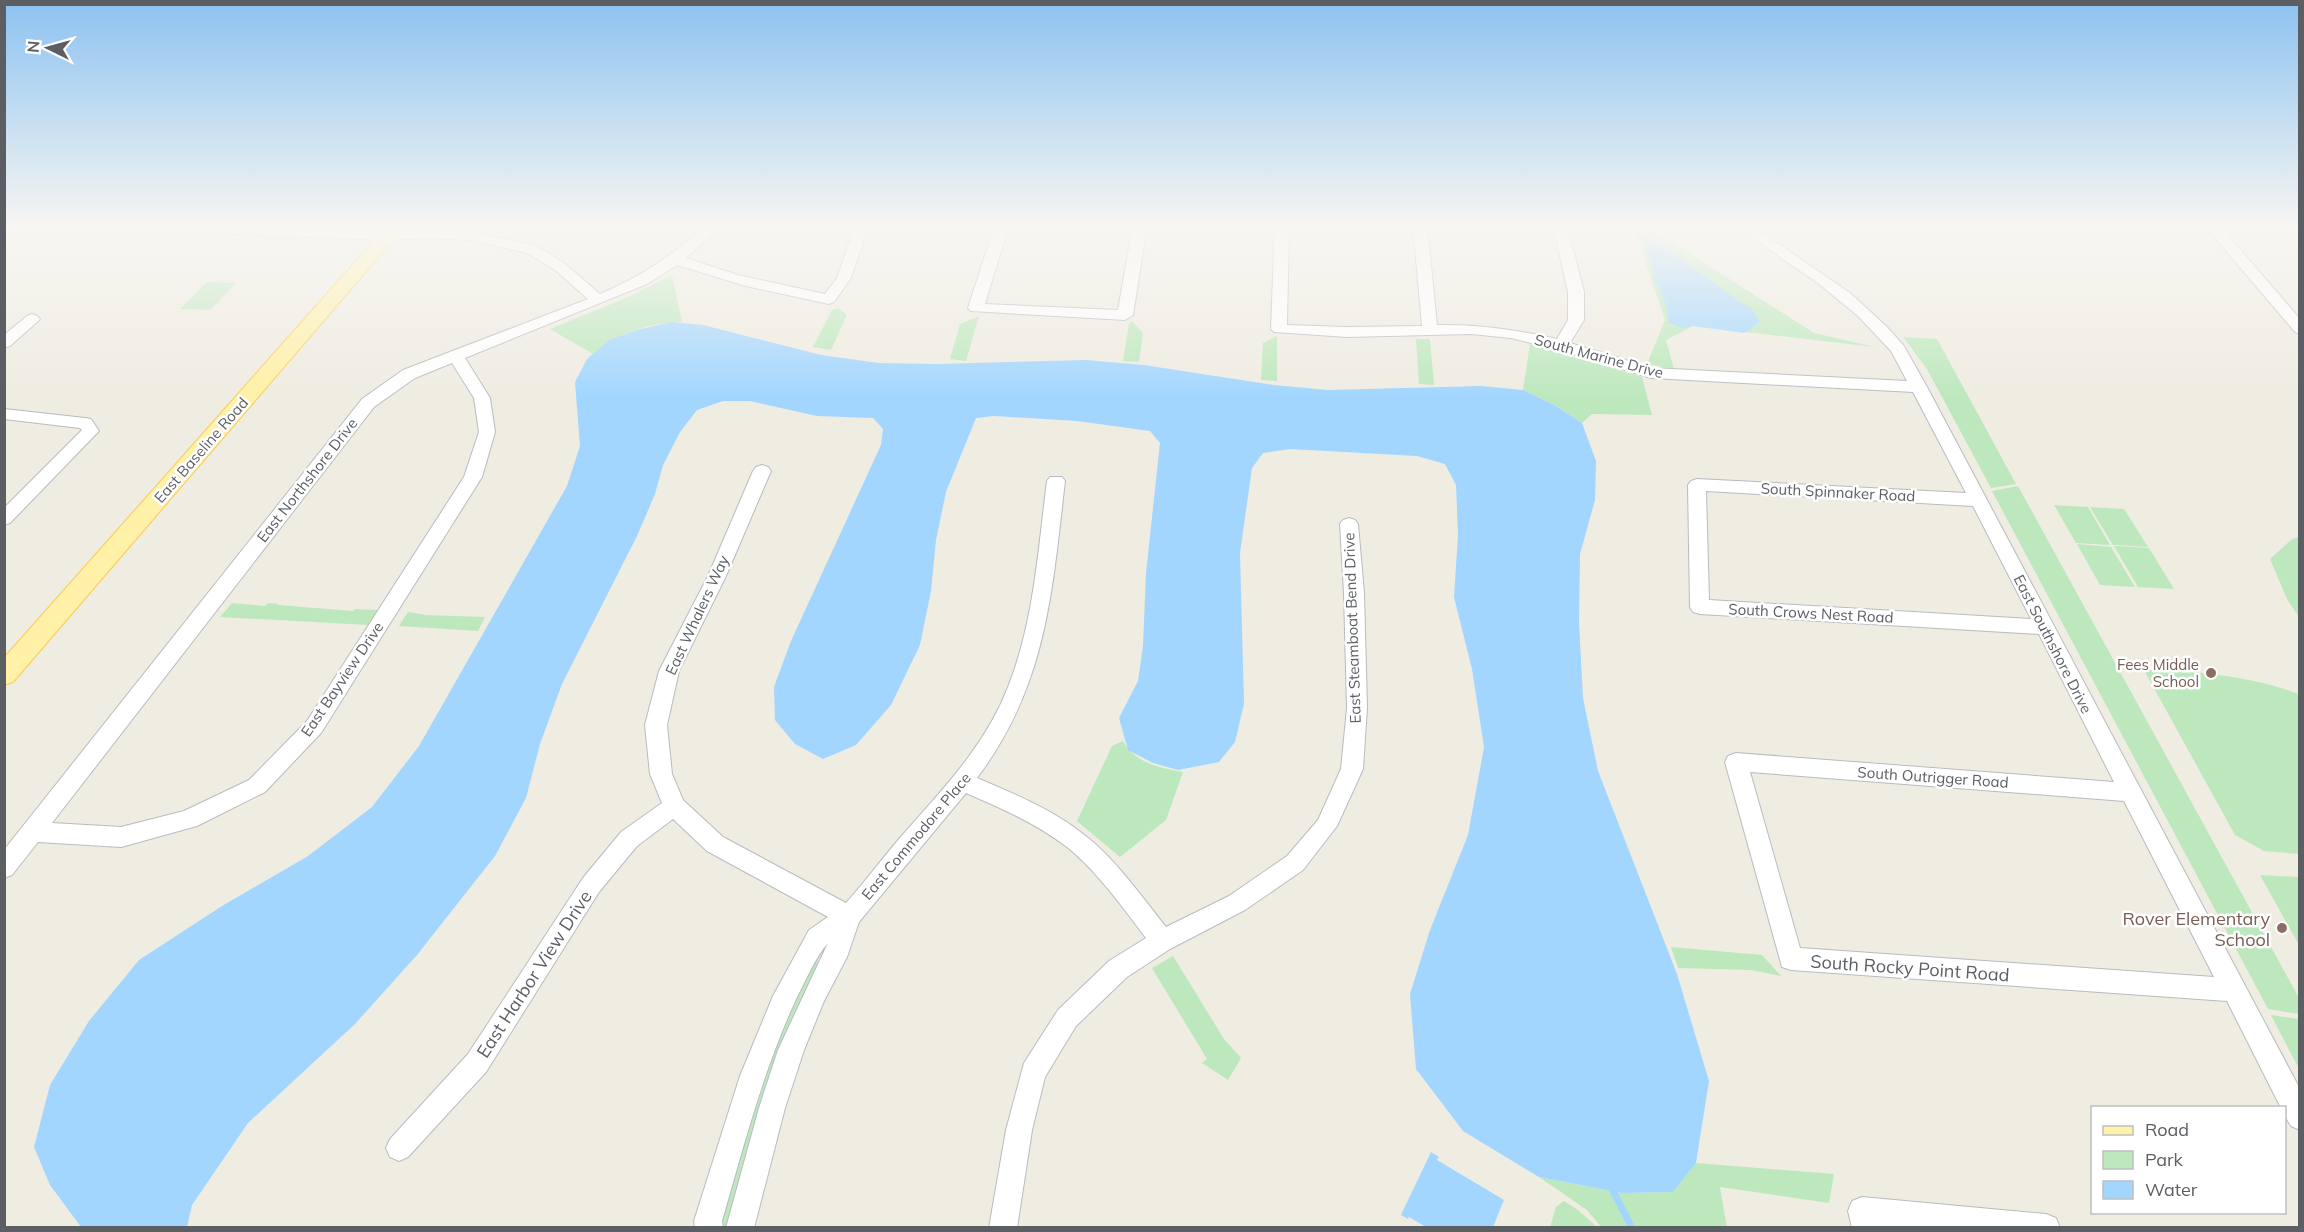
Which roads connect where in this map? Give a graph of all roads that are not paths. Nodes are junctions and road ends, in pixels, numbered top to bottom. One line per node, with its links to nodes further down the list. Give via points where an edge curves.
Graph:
1 (348, 282): 29 (main road, East Baseline Road)
2 (578, 282): 13 (street)
3 (639, 282): 13 (street, East Northshore Drive)
4 (742, 282): 5 (street, via 829,299)
5 (841, 282)
6 (984, 282): 7 (street, via 976,308 1125,315)
7 (1130, 282)
8 (1280, 282): 15 (street, South Marine Drive, via 1279,329)
9 (1426, 282): 15 (street)
10 (1574, 282): 18 (street, via 1576,320)
11 (1826, 282): 20 (street, East Southshore Drive, via 1870,318 1898,349)
12 (2260, 282): 16 (street)
13 (598, 300): 19 (street, East Northshore Drive)
14 (32, 319): 17 (street)
15 (1430, 329): 18 (street, South Marine Drive, via 1471,328)
16 (2300, 329)
17 (4, 343)
18 (1561, 345): 20 (street, South Marine Drive, via 1651,373)
19 (456, 356): 34 (street, East Northshore Drive, via 409,374 368,403); 34 (street, East Bayview Drive, via 482,398 487,432 473,477 314,727 257,786 189,819 121,837)
20 (1919, 387): 25 (street, East Southshore Drive)
21 (4, 414): 26 (street, via 85,423 90,431)
22 (762, 471): 33 (street, East Whalers Way, via 717,576 669,671 656,725 661,774)
23 (1056, 481): 31 (street, East Commodore Place, via 1029,654 1006,715)
24 (1697, 485): 25 (street, South Spinnaker Road); 28 (street, South Crows Nest Road, via 1700,607)
25 (1979, 500): 28 (street, East Southshore Drive)
26 (4, 519)
27 (1349, 525): 37 (street, East Steamboat Bend Drive, via 1357,708 1352,769 1326,826 1295,863 1237,903)
28 (2044, 627): 32 (street, East Southshore Drive)
29 (4, 675)
30 (1736, 762): 32 (street, South Outrigger Road); 38 (street, South Rocky Point Road, via 1791,959)
31 (964, 782): 36 (street, East Commodore Place); 37 (street, via 1022,807 1076,841 1123,890)
32 (2130, 792): 38 (street, East Southshore Drive)
33 (675, 806): 36 (street, East Whalers Way, via 715,844); 40 (street, East Harbor View Drive, via 629,839 591,885 477,1063)
34 (33, 832): 35 (street, East Northshore Drive)
35 (4, 868)
36 (849, 916): 42 (street, East Commodore Place, via 819,936 766,1041 747,1092); 43 (street, East Commodore Place, via 835,957 791,1050)
37 (1161, 941): 44 (street, East Steamboat Bend Drive, via 1118,969 1067,1018 1033,1072)
38 (2234, 990): 39 (street, East Southshore Drive)
39 (2300, 1118)
40 (399, 1148)
41 (1864, 1219): 45 (street)
42 (709, 1227)
43 (740, 1227)
44 (1003, 1227)
45 (2046, 1227)

